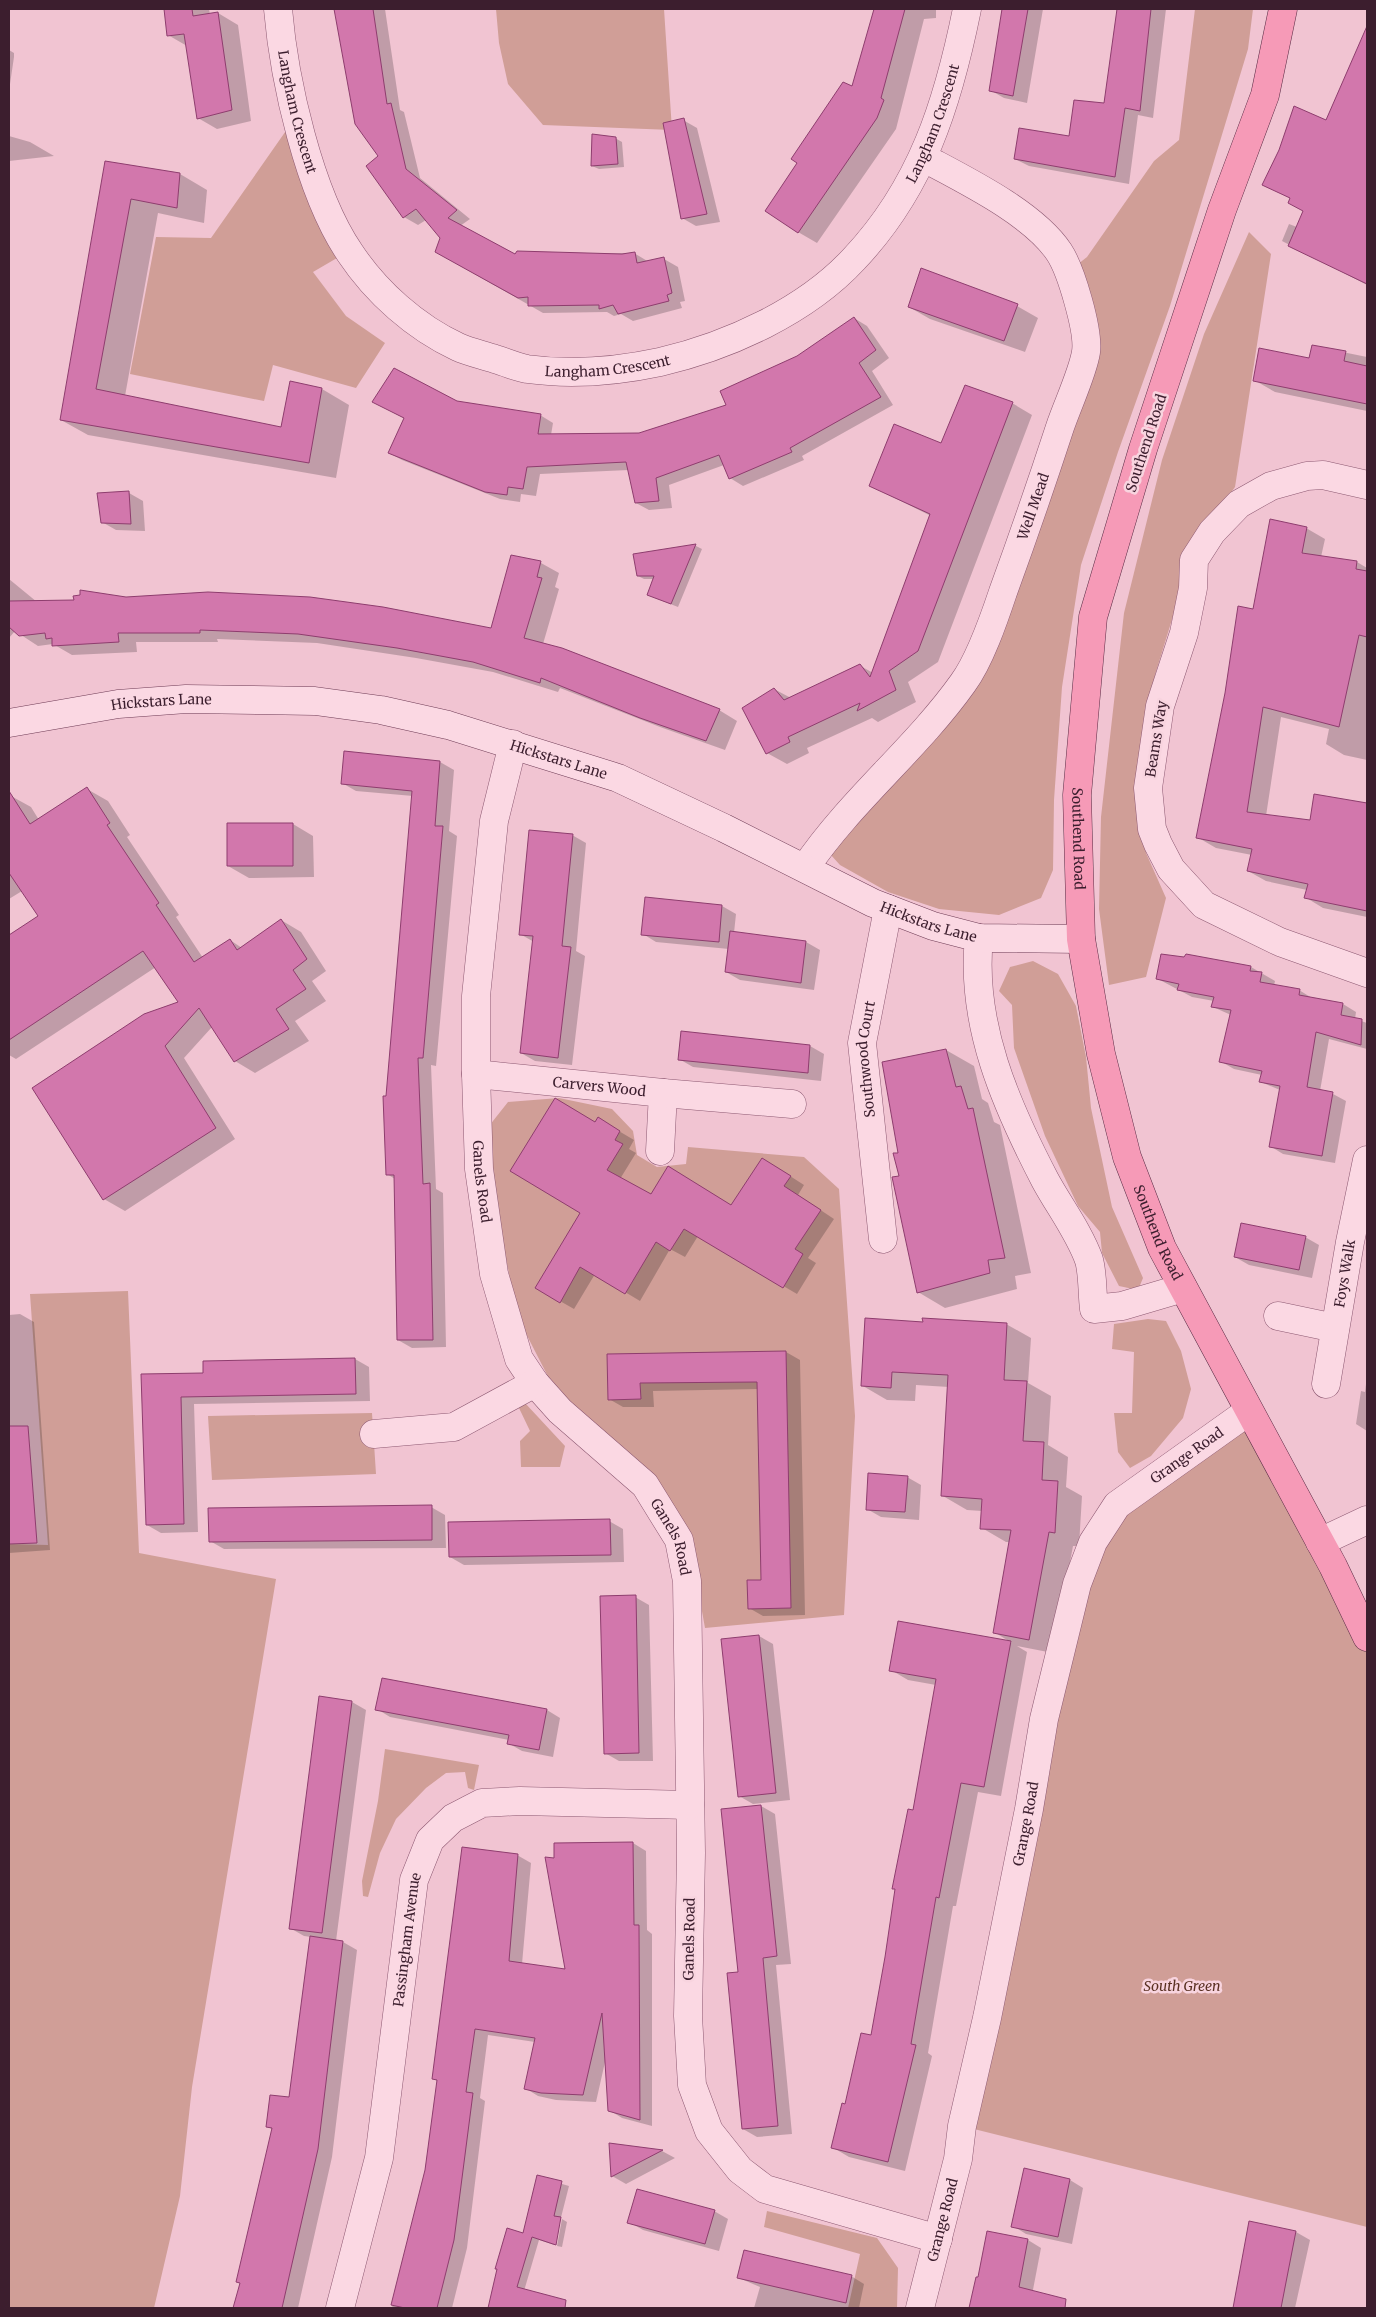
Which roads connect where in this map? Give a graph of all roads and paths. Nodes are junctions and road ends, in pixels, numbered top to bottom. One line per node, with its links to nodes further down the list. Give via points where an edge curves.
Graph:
1 (278, 9): 4 (street, Langham Crescent, via 280,36 296,115 312,170 349,251 368,278 411,319 458,347 526,368 579,371 634,367 681,357 767,324 833,281 856,257 878,231)
2 (967, 9): 4 (street, Langham Crescent, via 945,103)
3 (1283, 9): 11 (main road, Southend Road, via 1265,95 1222,210 1143,448 1093,618 1077,795)
4 (924, 158): 8 (street, Well Mead, via 1021,216 1059,252 1082,313 1086,352 998,605 966,680 941,715 849,810)
5 (1367, 485): 12 (street, Beams Way, via 1323,475 1271,486 1239,504 1212,532 1194,560 1193,588 1184,633 1160,706 1148,788 1152,829 1158,844 1172,869 1204,905 1280,942)
6 (9, 724): 7 (street, Hickstars Lane, via 118,704 186,699 315,701 391,712)
7 (513, 744): 8 (street, Hickstars Lane, via 618,778); 13 (street, Ganels Road, via 494,821 476,996)
8 (805, 868): 9 (street, Hickstars Lane)
9 (888, 909): 10 (street, Hickstars Lane, via 933,926); 18 (street, Southwood Court, via 862,1043)
10 (979, 938): 11 (street, Hickstars Lane); 19 (street, via 980,1002 993,1065 1045,1180 1089,1260 1094,1309 1122,1306)
11 (1080, 939): 19 (main road, Southend Road, via 1101,1054 1127,1158 1162,1248)
12 (1367, 973)
13 (476, 1074): 14 (street, Carvers Wood); 22 (street, Ganels Road, via 479,1169 494,1274 519,1359)
14 (663, 1092): 15 (street); 16 (street, Carvers Wood)
15 (792, 1104)
16 (660, 1151)
17 (1367, 1160): 21 (street, Foys Walk)
18 (883, 1239)
19 (1183, 1288): 24 (main road, Southend Road)
20 (1278, 1316): 21 (street)
21 (1335, 1328): 23 (street, Foys Walk)
22 (535, 1383): 25 (street, via 454,1427); 29 (street, Ganels Road, via 560,1411 645,1485 679,1540 687,1581)
23 (1326, 1384)
24 (1249, 1411): 27 (main road, Southend Road); 30 (street, Grange Road, via 1117,1505 1093,1542 1077,1584 1044,1719 987,2018)
25 (374, 1434)
26 (1367, 1520): 27 (street)
27 (1320, 1542): 28 (main road, Southend Road)
28 (1367, 1637)
29 (690, 1804): 30 (street, Ganels Road, via 688,2016 692,2085 709,2131 740,2170 766,2190); 31 (street, Passingham Avenue, via 482,1803 453,1818 430,1840 414,1880 379,2158)
30 (938, 2239): 32 (street, Grange Road)
31 (340, 2308)
32 (920, 2308)

